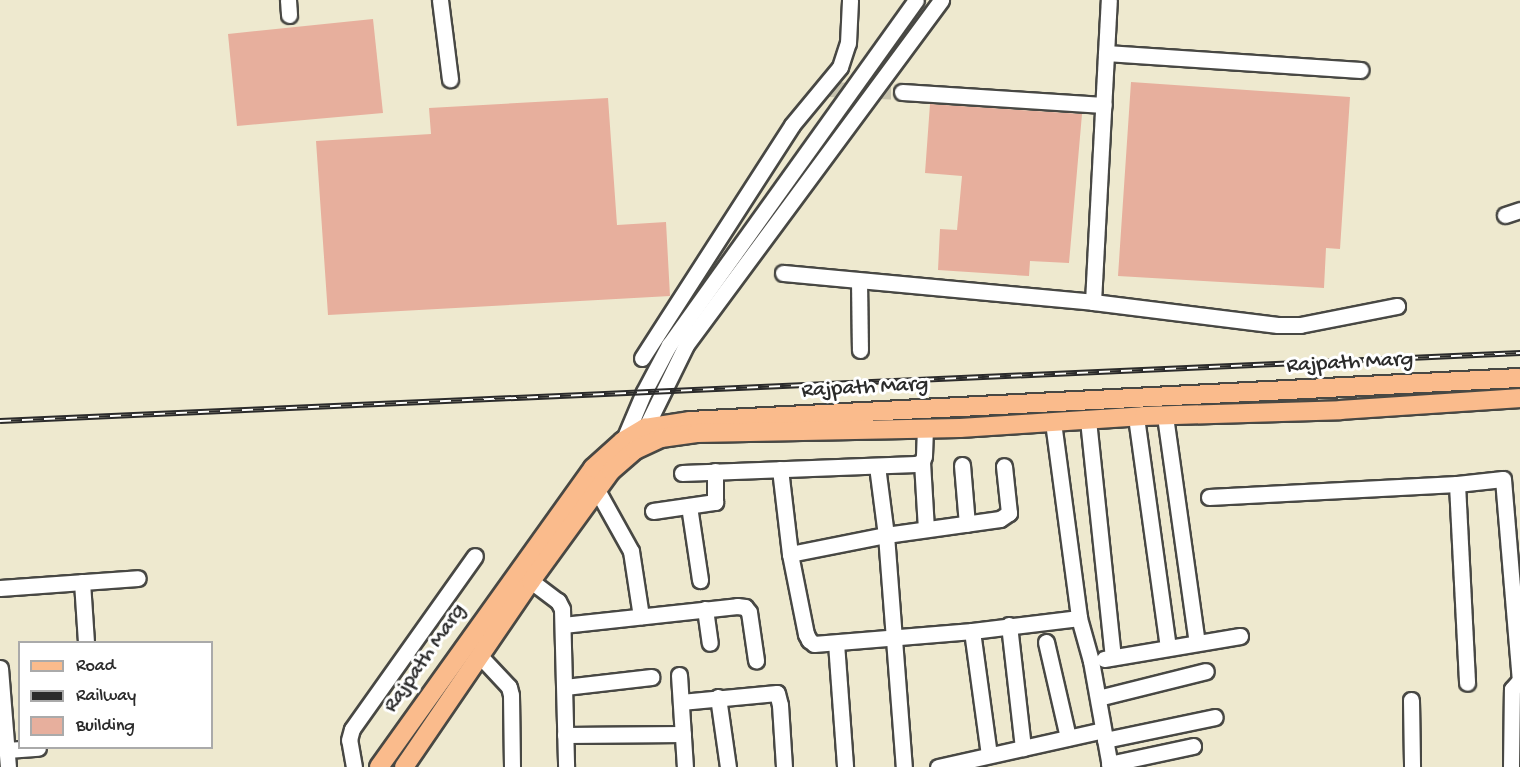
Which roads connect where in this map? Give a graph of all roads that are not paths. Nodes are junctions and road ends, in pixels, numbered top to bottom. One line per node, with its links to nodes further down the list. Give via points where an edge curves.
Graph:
1 (440, 0): 8 (street)
2 (850, 0): 18 (street, via 848,43 840,67 826,89 792,125)
3 (915, 0): 27 (street, via 669,345 644,392)
4 (941, 0): 25 (street, via 686,345)
5 (1109, 0): 6 (street)
6 (1107, 53): 7 (street); 10 (street)
7 (1360, 70)
8 (450, 79)
9 (902, 92): 10 (street)
10 (1104, 105): 15 (street)
11 (1520, 210): 12 (street)
12 (1505, 215)
13 (783, 273): 14 (street)
14 (859, 281): 15 (street); 17 (street)
15 (1093, 302): 16 (street, via 1289,325)
16 (1397, 306)
17 (860, 350)
18 (642, 358)
19 (1520, 378): 25 (main road, Rajpath Marg, via 690,421)
20 (1520, 398): 21 (main road, Rajpath Marg)
21 (1165, 416): 22 (main road, Rajpath Marg); 62 (street)
22 (1136, 417): 23 (main road, Rajpath Marg); 63 (street)
23 (1088, 420): 24 (main road, Rajpath Marg); 65 (street)
24 (1053, 422): 26 (main road, Rajpath Marg); 52 (street)
25 (645, 428): 27 (main road, Rajpath Marg)
26 (926, 429): 27 (main road, Rajpath Marg, via 697,433); 28 (street)
27 (629, 446): 36 (main road, Rajpath Marg); 93 (main road, Rajpath Marg, via 592,468)
28 (922, 462): 30 (street); 41 (street)
29 (962, 465): 40 (street)
30 (877, 466): 32 (street); 42 (street)
31 (1004, 466): 40 (street, via 1009,513 1000,519)
32 (780, 469): 33 (street); 43 (street)
33 (715, 471): 34 (street); 38 (street, via 715,502)
34 (682, 473)
35 (1456, 484): 37 (street); 72 (street, via 1503,479); 73 (street)
36 (597, 490): 47 (main road, Rajpath Marg); 51 (street, via 631,551)
37 (1209, 497)
38 (689, 507): 39 (street); 46 (street)
39 (653, 511)
40 (967, 524): 41 (street)
41 (926, 529): 42 (street)
42 (885, 535): 43 (street); 57 (street)
43 (790, 554): 61 (street, via 809,640 814,644)
44 (475, 556): 92 (street, via 352,729 349,740)
45 (138, 578): 48 (street)
46 (700, 580)
47 (531, 581): 53 (street, via 558,601); 64 (main road, Rajpath Marg)
48 (82, 582): 49 (street); 58 (street)
49 (0, 588)
50 (705, 609): 51 (street); 60 (street); 66 (street, via 745,607)
51 (641, 616): 53 (street)
52 (1079, 618): 54 (street); 67 (street)
53 (563, 625): 74 (street)
54 (1009, 625): 55 (street); 85 (street)
55 (972, 631): 57 (street); 88 (street)
56 (1240, 636): 62 (street)
57 (895, 638): 61 (street); 101 (street)
58 (86, 641)
59 (1046, 642): 83 (street)
60 (710, 643)
61 (836, 643): 100 (street)
62 (1197, 643): 63 (street)
63 (1168, 648): 65 (street)
64 (480, 656): 94 (main road, Rajpath Marg); 95 (street, via 509,687)
65 (1113, 657): 67 (street)
66 (756, 660)
67 (1091, 661): 76 (street)
68 (0, 668): 87 (street)
69 (1206, 671): 76 (street)
70 (679, 675): 78 (street)
71 (651, 677): 74 (street)
72 (1520, 680): 104 (street, via 1512,689)
73 (1467, 683)
74 (565, 687): 81 (street)
75 (718, 697): 78 (street); 98 (street); 99 (street, via 777,693)
76 (1098, 698): 82 (street)
77 (1412, 700): 103 (street)
78 (681, 702): 80 (street)
79 (1215, 717): 82 (street)
80 (683, 734): 81 (street); 97 (street)
81 (565, 735): 96 (street)
82 (1104, 735): 83 (street); 90 (street)
83 (1068, 738): 85 (street)
84 (1193, 746): 90 (street)
85 (1023, 748): 88 (street)
86 (18, 749): 87 (street)
87 (7, 750): 91 (street)
88 (989, 756): 89 (street)
89 (956, 765): 102 (street)
90 (1110, 765)
91 (8, 767)
92 (354, 767)
93 (379, 767)
94 (404, 767)
95 (512, 767)
96 (566, 767)
97 (685, 767)
98 (728, 767)
99 (784, 767)
100 (845, 767)
101 (904, 767)
102 (938, 767)
103 (1412, 767)
104 (1511, 767)

